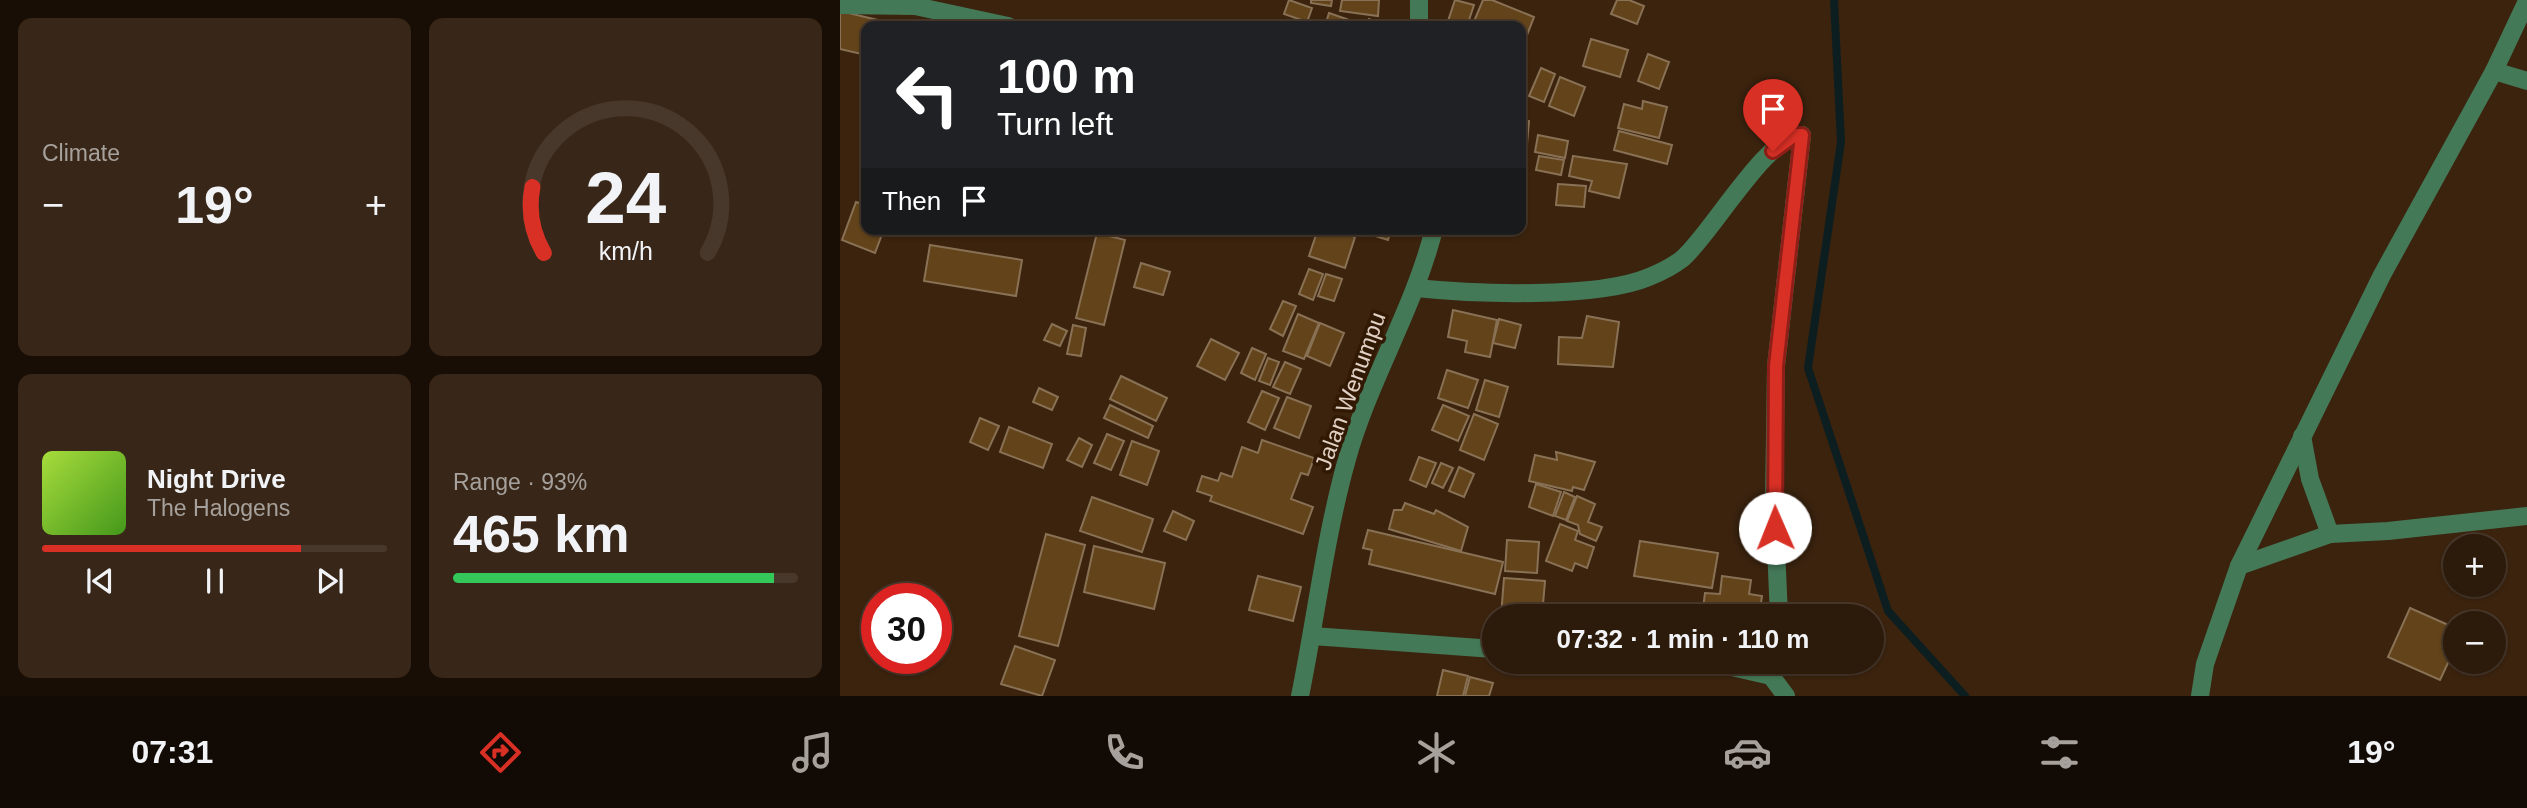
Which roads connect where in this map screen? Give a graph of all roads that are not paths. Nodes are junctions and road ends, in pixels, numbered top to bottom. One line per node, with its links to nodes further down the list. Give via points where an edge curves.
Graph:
1 (1419, 0): 6 (street)
2 (2527, 1): 7 (street)
3 (916, 3): 4 (street); 5 (street)
4 (840, 5)
5 (987, 21)
6 (1419, 21)
7 (2494, 71): 8 (street); 11 (street, via 2382,275)
8 (2527, 81)
9 (1432, 235): 10 (street, Jalan Wenumpu)
10 (1416, 288): 15 (street, via 1585,290 1648,278 1682,259 1773,151 1802,135 1776,366); 16 (street, Jalan Wenumpu, via 1347,458)
11 (2302, 436): 13 (street, via 2310,480); 14 (street)
12 (2527, 516): 13 (street)
13 (2330, 534): 14 (street)
14 (2239, 566): 21 (street, via 2205,664)
15 (1778, 604)
16 (1312, 636): 17 (street); 19 (street, Jalan Wenumpu)
17 (1482, 648)
18 (1775, 674): 20 (street)
19 (1300, 696)
20 (1786, 696)
21 (2200, 696)

